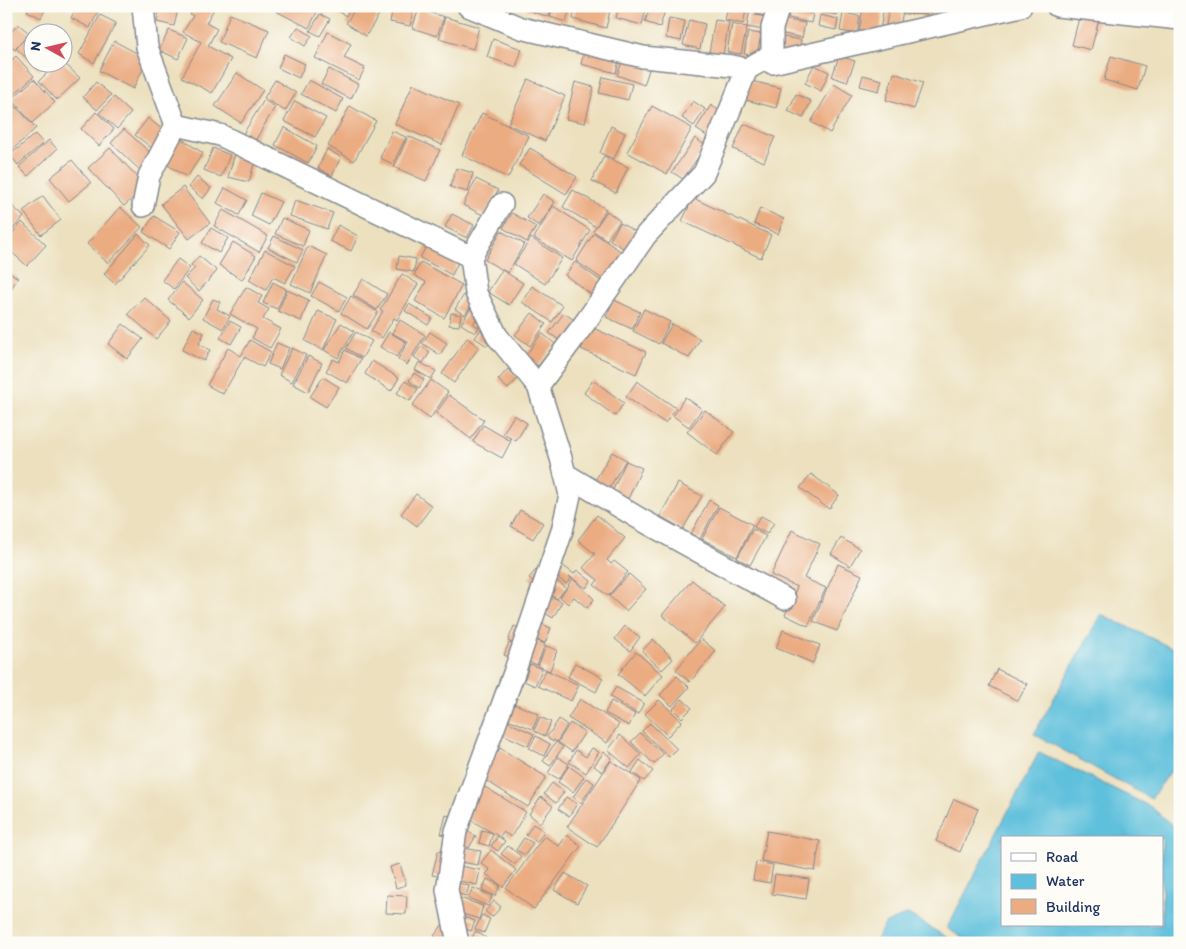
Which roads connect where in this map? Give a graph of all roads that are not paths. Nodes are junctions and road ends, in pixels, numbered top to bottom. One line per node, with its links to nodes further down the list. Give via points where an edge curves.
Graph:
1 (143, 6): 9 (street, via 147,47)
2 (468, 6): 8 (street, via 521,28 643,57)
3 (779, 6): 7 (street, via 772,28)
4 (1021, 6): 7 (street, via 772,64)
5 (1057, 6): 6 (street)
6 (1180, 19)
7 (772, 56): 8 (street)
8 (747, 69): 13 (street, via 704,173 646,235)
9 (176, 125): 11 (street, via 149,176); 12 (street, via 220,135)
10 (502, 204): 12 (street)
11 (143, 206)
12 (471, 257): 13 (street, via 476,292 497,336)
13 (538, 386): 14 (street)
14 (565, 474): 15 (street); 16 (street, via 570,495 562,531 456,831 447,890)
15 (785, 599)
16 (458, 943)

